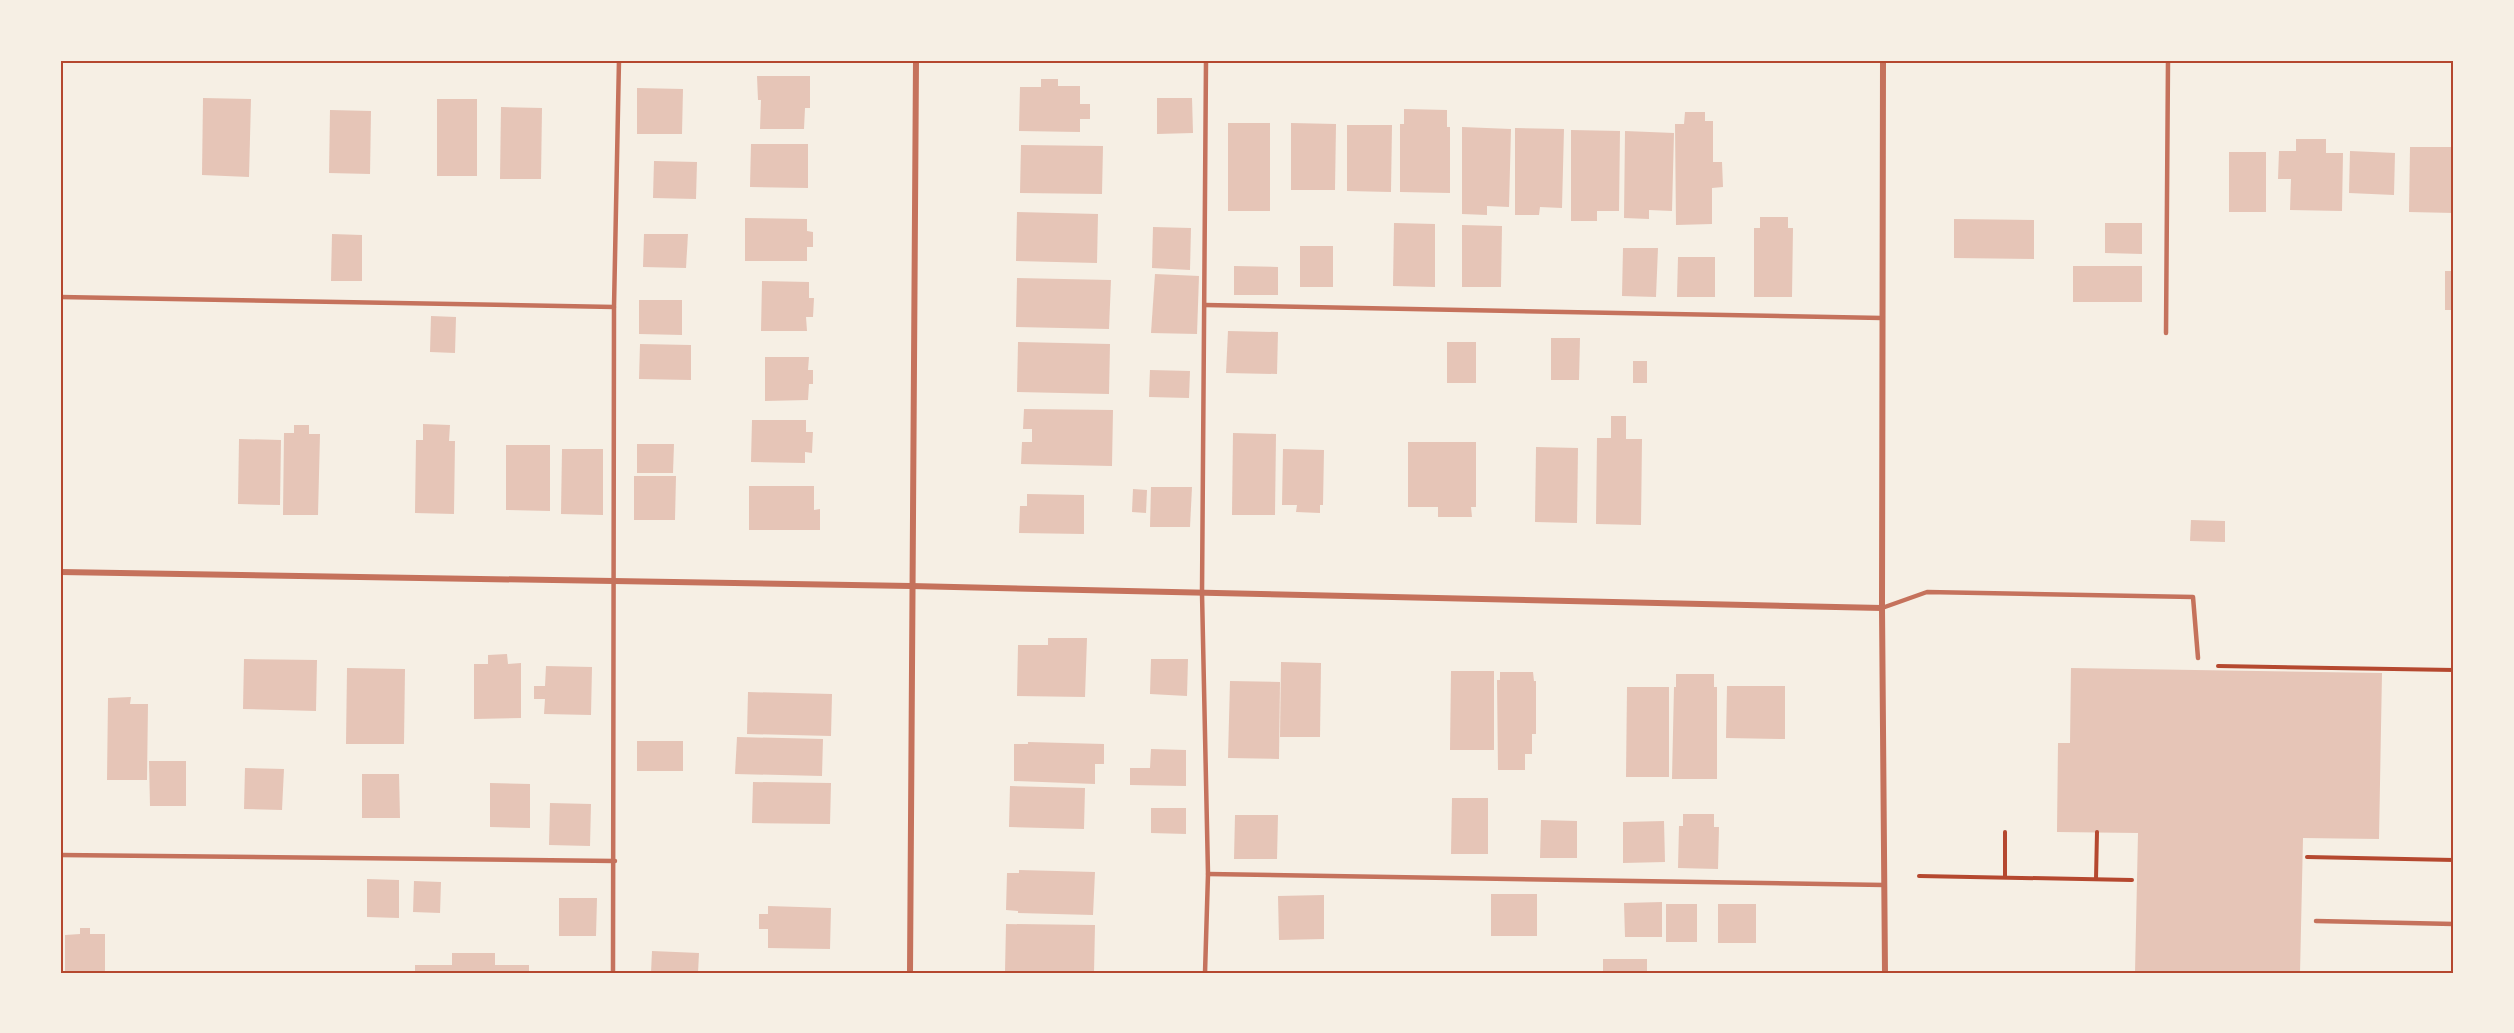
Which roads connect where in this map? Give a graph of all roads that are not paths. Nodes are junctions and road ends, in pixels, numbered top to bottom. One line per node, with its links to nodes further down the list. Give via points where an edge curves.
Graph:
1 (619, 60): 8 (lane)
2 (916, 60): 13 (street)
3 (1206, 60): 7 (lane)
4 (1883, 60): 9 (street)
5 (2168, 60): 10 (lane)
6 (60, 297): 8 (lane)
7 (1205, 305): 9 (lane); 14 (lane)
8 (614, 307): 12 (lane)
9 (1882, 318): 15 (street)
10 (2166, 333)
11 (60, 572): 12 (street)
12 (613, 582): 13 (street); 18 (lane)
13 (911, 586): 14 (street); 24 (street)
14 (1202, 593): 15 (street); 19 (lane)
15 (1882, 608): 16 (lane, via 1927,592 2193,597); 20 (street)
16 (2198, 658)
17 (60, 855): 18 (lane)
18 (615, 861): 23 (lane)
19 (1208, 874): 20 (lane); 25 (lane)
20 (1884, 885): 26 (street)
21 (2316, 921): 22 (lane)
22 (2454, 924)
23 (613, 973)
24 (910, 973)
25 (1205, 973)
26 (1885, 973)

